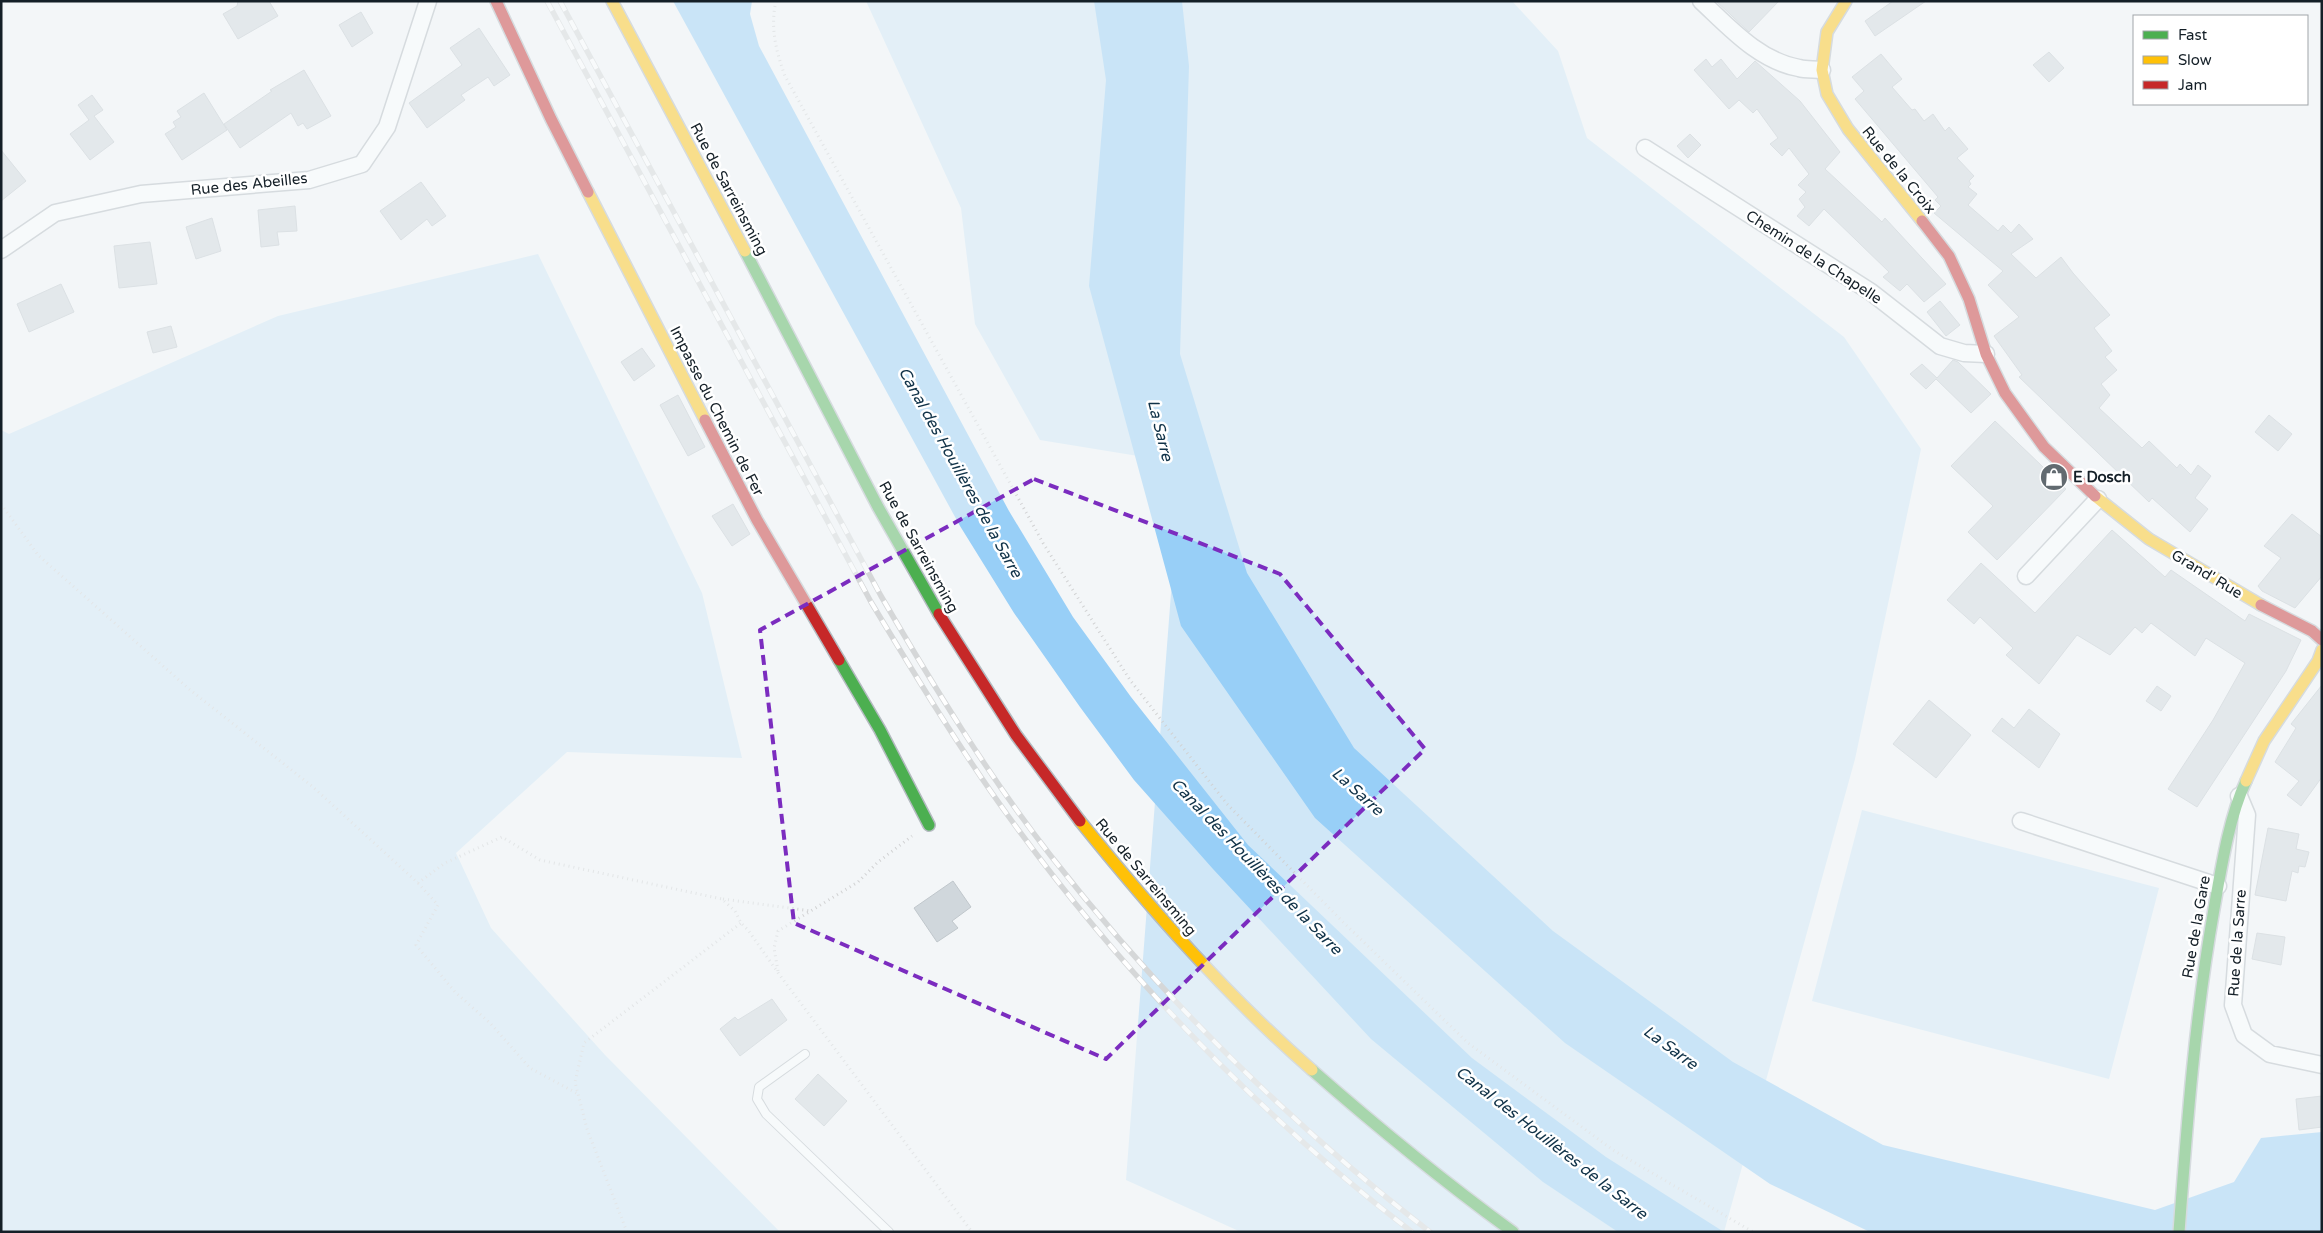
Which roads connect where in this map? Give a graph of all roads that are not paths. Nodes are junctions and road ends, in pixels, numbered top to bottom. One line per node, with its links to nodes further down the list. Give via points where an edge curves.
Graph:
1 (428, 1): 8 (street, Rue des Abeilles, via 387,127 362,164 309,180 141,194 55,213)
2 (496, 1): 16 (street, Impasse du Chemin de Fer, via 555,128 757,520 880,730)
3 (612, 1): 21 (street, Rue de Sarreinsming, via 888,527 934,607 1014,733 1100,847 1186,946 1286,1048 1447,1185)
4 (1701, 1): 6 (street, via 1762,54 1798,68)
5 (1846, 1): 6 (street, Rue de la Croix, via 1827,32)
6 (1822, 70): 9 (street, Rue de la Croix, via 1827,94 1848,129 1949,256 1969,299)
7 (1645, 148): 9 (street, Chemin de la Chapelle, via 1871,292 1940,346 1964,353)
8 (1, 250)
9 (1986, 354): 10 (street, Grand' Rue, via 2005,393 2044,447)
10 (2098, 499): 11 (street); 12 (street, Grand' Rue, via 2149,539 2244,596 2312,631)
11 (2026, 576)
12 (2322, 640)
13 (2322, 650): 14 (street, Rue de la Gare, via 2318,661 2264,741)
14 (2239, 796): 17 (street, Rue de la Gare); 19 (street, Rue de la Sarre, via 2247,815 2233,1005 2244,1035 2270,1054)
15 (2021, 821): 17 (street)
16 (929, 825)
17 (2218, 886): 22 (street, Rue de la Gare, via 2200,992)
18 (805, 1054): 20 (lane, via 759,1086 757,1100 766,1114)
19 (2322, 1065)
20 (889, 1232)
21 (1513, 1232)
22 (2179, 1232)

